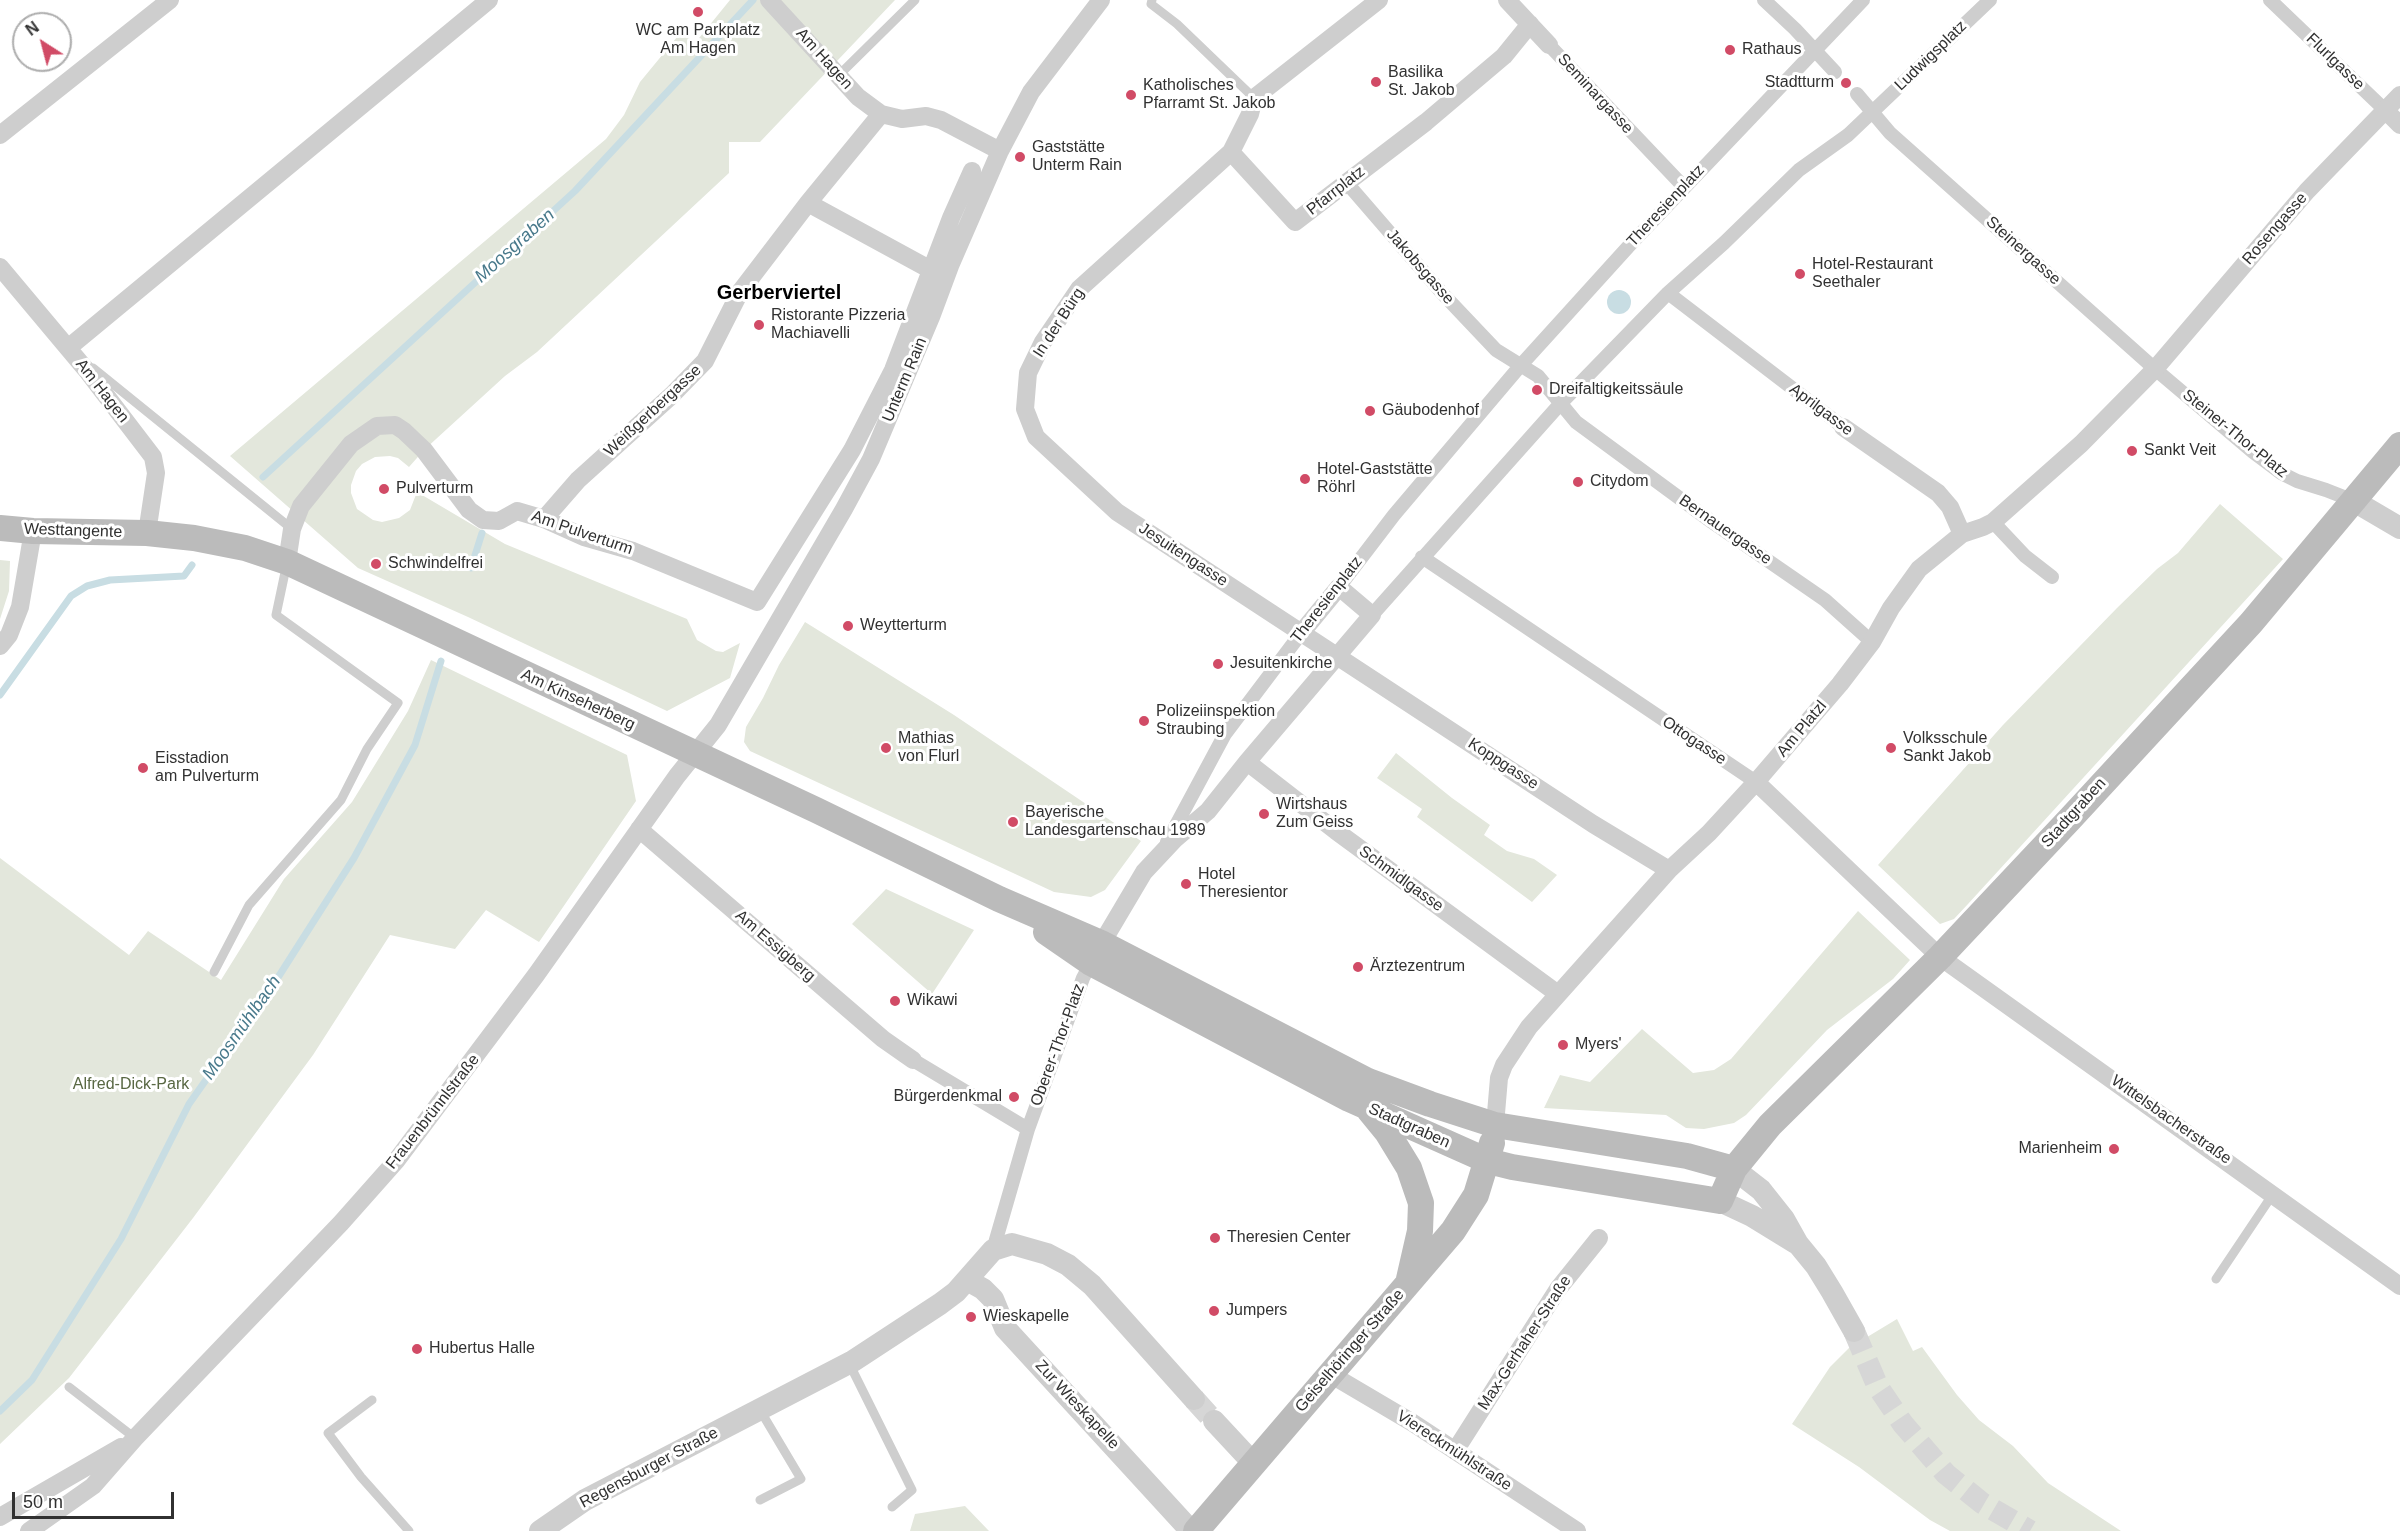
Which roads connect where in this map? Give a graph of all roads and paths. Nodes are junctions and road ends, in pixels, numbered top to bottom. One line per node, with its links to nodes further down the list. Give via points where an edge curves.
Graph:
1 (170, 0): 25 (street)
2 (489, 0): 35 (street)
3 (769, 0): 17 (street, Am Hagen)
4 (915, 0): 17 (lane)
5 (1101, 0): 26 (street, Unterm Rain, via 1031,92)
6 (1152, 0): 20 (lane, via 1150,4 1177,24)
7 (1379, 0): 20 (street)
8 (1507, 0): 13 (street, Seminargasse)
9 (1764, 0): 15 (street)
10 (1863, 0): 15 (street)
11 (1990, 0): 22 (street, Ludwigsplatz)
12 (2270, 0): 21 (street, Flurlgasse)
13 (1530, 24): 14 (street, Seminargasse); 29 (street, Pfarrplatz, via 1504,56)
14 (1549, 45): 30 (street, Seminargasse)
15 (1814, 50): 16 (street); 30 (street, Theresienplatz)
16 (1835, 72)
17 (839, 75): 23 (street, Am Hagen, via 858,97)
18 (1857, 94): 22 (street, Steinergasse)
19 (2400, 95): 21 (street, Rosengasse)
20 (1254, 98): 27 (street)
21 (2386, 111): 24 (street, Flurlgasse); 37 (street, Rosengasse, via 2307,191)
22 (1872, 112): 34 (street, Theresienplatz, via 1848,135 1799,170); 37 (street, Steinergasse, via 1890,133)
23 (881, 114): 26 (street, via 941,120); 31 (street, Weißgerbergasse)
24 (2400, 125)
25 (0, 135)
26 (1000, 151): 42 (street, Unterm Rain)
27 (1232, 152): 29 (street, Pfarrplatz, via 1295,222); 43 (street, In der Bürg, via 1079,289 1043,342 1029,373 1025,409 1036,437)
28 (972, 171): 33 (street)
29 (1346, 182): 36 (street, Jakobsgasse, via 1496,350)
30 (1684, 188): 36 (street, Theresienplatz)
31 (808, 203): 33 (street); 45 (street, Weißgerbergasse, via 740,292 705,361 578,480)
32 (0, 267): 35 (street, Am Hagen)
33 (931, 270): 41 (street, via 893,370)
34 (1668, 293): 38 (street, Theresienplatz); 39 (street, Aprilgasse)
35 (68, 348): 49 (lane); 51 (street, Am Hagen, via 153,457 156,473)
36 (1521, 365): 38 (street, via 1538,376); 56 (street, Theresienplatz, via 1394,515)
37 (2155, 369): 44 (street, Steiner-Thor-Platz, via 2281,473); 46 (street, Am Platzl, via 2081,444)
38 (1561, 403): 53 (street, Theresienplatz); 59 (street, Bernauergasse, via 1576,422 1825,600)
39 (1843, 427): 52 (street, Aprilgasse, via 1938,493 1950,507)
40 (2400, 445): 44 (main road, Stadtgraben)
41 (852, 450): 42 (street); 45 (street, Am Pulverturm, via 757,602)
42 (871, 459): 62 (street, Unterm Rain, via 718,725)
43 (1070, 470): 58 (street, Jesuitengasse, via 1117,512)
44 (2354, 501): 48 (street); 69 (main road, Stadtgraben, via 2251,622)
45 (544, 519): 49 (street, Am Pulverturm, via 517,511 499,521 483,520 469,510 440,469 395,425 377,426 351,444 301,506)
46 (1992, 522): 52 (street, Am Platzl); 55 (street)
47 (0, 528): 50 (main road, Westtangente)
48 (2400, 528)
49 (292, 529): 54 (street)
50 (33, 531): 51 (main road, Westtangente); 60 (street, via 20,607)
51 (147, 533): 54 (main road, Am Kinseherberg, via 221,543)
52 (1962, 534): 59 (street, Am Platzl, via 1919,569)
53 (1422, 557): 57 (street, Theresienplatz); 64 (street, Ottogasse)
54 (287, 562): 62 (main road, Am Kinseherberg); 70 (lane, via 276,615 398,703 340,800 249,905)
55 (2052, 577)
56 (1339, 587): 57 (street); 58 (street, Theresienplatz)
57 (1372, 615): 61 (street, Theresienplatz)
58 (1302, 632): 61 (street, Jesuitengasse); 66 (street, Theresienplatz, via 1226,734)
59 (1872, 642): 64 (street, Am Platzl)
60 (0, 646)
61 (1337, 656): 63 (street, Theresienplatz); 67 (street, Koppgasse)
62 (694, 755): 65 (street, Frauenbrünnlstraße); 68 (main road, Am Kinseherberg, via 999,899)
63 (1247, 762): 66 (street, Theresienplatz, via 1208,811); 71 (street, Schmidlgasse)
64 (1756, 782): 67 (street, Am Platzl); 69 (street, Ottogasse)
65 (639, 829): 72 (street, Am Essigberg, via 882,1039); 95 (street, Frauenbrünnlstraße, via 536,975 396,1161)
66 (1160, 854): 68 (street, Theresienplatz, via 1144,872)
67 (1669, 870): 71 (street, Am Platzl)
68 (1097, 953): 73 (main road, Stadtgraben); 74 (main road, Stadtgraben, via 1368,1081); 75 (street, Oberer-Thor-Platz, via 1083,978)
69 (1940, 957): 77 (main road, Stadtgraben, via 1770,1125); 78 (street, Wittelsbacherstraße)
70 (214, 972)
71 (1558, 994): 74 (street, Am Platzl, via 1529,1027 1504,1065 1499,1078)
72 (913, 1060): 75 (street, Oberer-Thor-Platz)
73 (1367, 1107): 76 (main road, Stadtgraben); 85 (main road, via 1400,1151 1421,1203 1420,1231)
74 (1496, 1125): 76 (main road, Geiselhöringer Straße); 77 (main road, Stadtgraben, via 1688,1156)
75 (1028, 1128): 82 (street, Oberer-Thor-Platz)
76 (1488, 1161): 79 (main road, Stadtgraben); 85 (main road, Geiselhöringer Straße, via 1476,1195 1453,1231)
77 (1734, 1169): 79 (main road, Stadtgraben); 81 (street, via 1761,1190)
78 (2273, 1194): 84 (lane); 86 (street, Wittelsbacherstraße)
79 (1720, 1201): 81 (street)
80 (1599, 1238): 96 (street, Max-Gerhaher-Straße, via 1558,1289)
81 (1798, 1244): 87 (street, via 1816,1266)
82 (993, 1250): 83 (street, Regensburger Straße); 91 (street, via 1012,1244 1026,1246 1068,1265 1092,1285)
83 (967, 1280): 88 (street, Regensburger Straße, via 940,1304); 104 (street, Zur Wieskapelle, via 993,1299 1005,1328)
84 (2216, 1280)
85 (1407, 1285): 89 (main road, Geiselhöringer Straße)
86 (2400, 1286)
87 (1854, 1331)
88 (849, 1363): 93 (street, Regensburger Straße); 99 (lane, via 912,1490)
89 (1330, 1374): 96 (street, Viereckmühlstraße); 97 (main road, Geiselhöringer Straße)
90 (69, 1387): 95 (lane)
91 (1194, 1399)
92 (372, 1400): 102 (lane, via 328,1433)
93 (760, 1410): 98 (lane, via 801,1479); 103 (street, Regensburger Straße, via 585,1500)
94 (1214, 1421): 97 (street)
95 (135, 1438): 100 (street, Frauenbrünnlstraße); 101 (street, Frauenbrünnlstraße, via 93,1485)
96 (1455, 1451): 106 (street, Viereckmühlstraße)
97 (1254, 1464): 105 (main road, Geiselhöringer Straße)
98 (760, 1500)
99 (892, 1507)
100 (0, 1517)
101 (29, 1531)
102 (409, 1531)
103 (540, 1531)
104 (1191, 1531)
105 (1196, 1531)
106 (1577, 1531)

